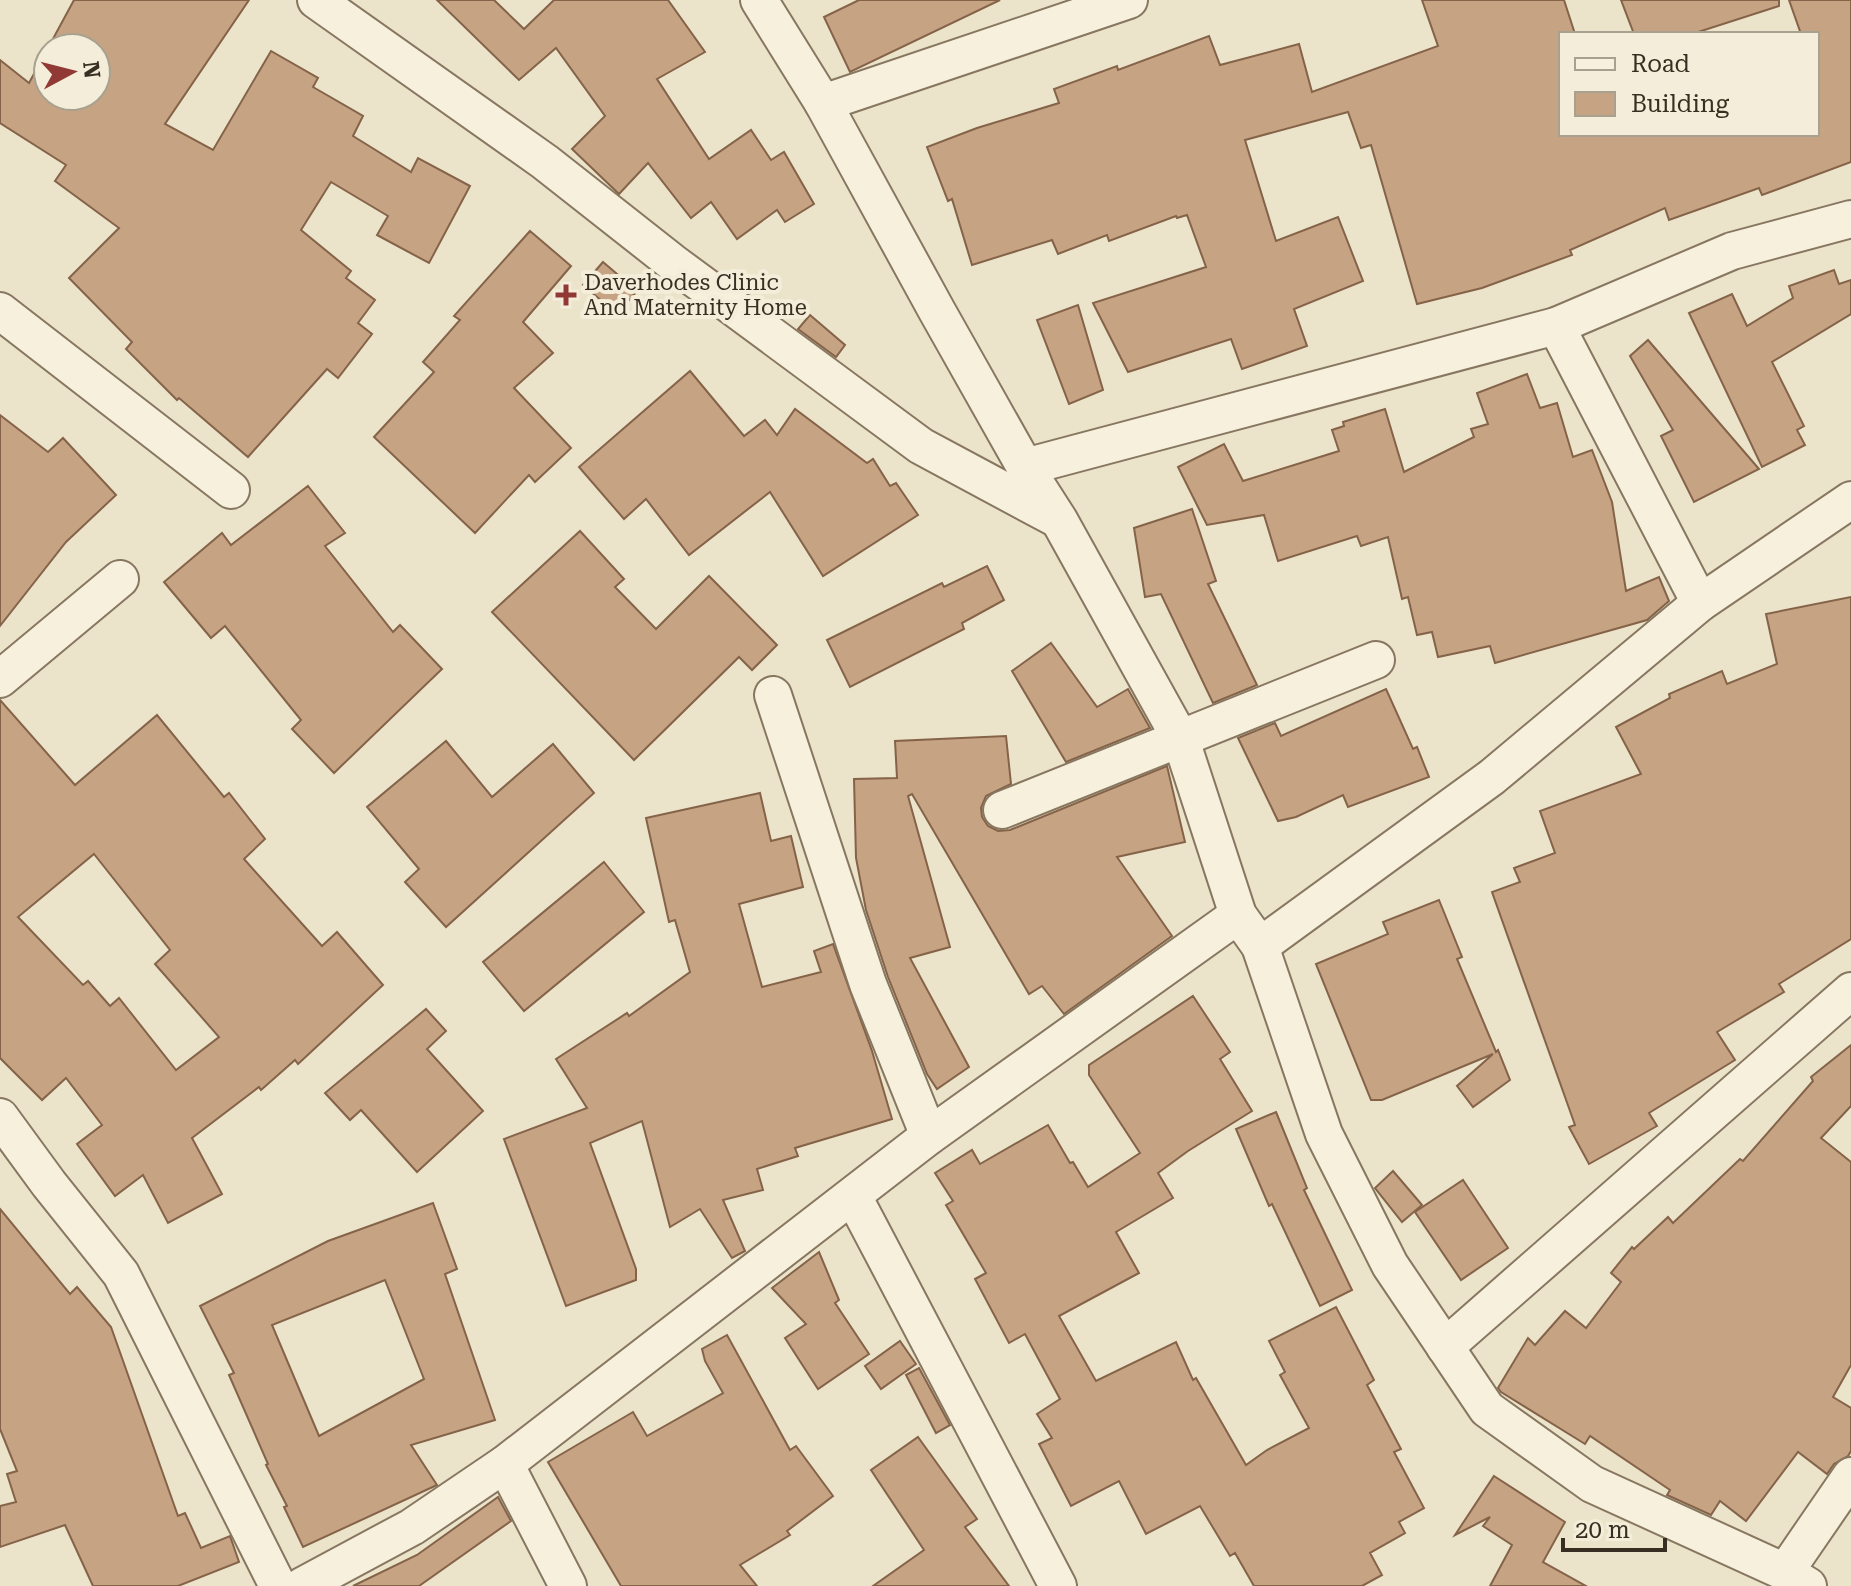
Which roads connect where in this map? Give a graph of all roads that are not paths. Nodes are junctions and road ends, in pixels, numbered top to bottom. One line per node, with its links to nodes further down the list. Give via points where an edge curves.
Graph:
1 (316, 0): 11 (street, via 545,162 921,446)
2 (759, 0): 4 (street)
3 (1129, 0): 4 (street)
4 (823, 103): 8 (street)
5 (1851, 219): 7 (street, via 1732,251)
6 (0, 311): 9 (street)
7 (1556, 326): 8 (street); 13 (street)
8 (1025, 467): 11 (street)
9 (231, 490)
10 (1851, 500): 13 (street)
11 (1059, 520): 17 (street)
12 (120, 579): 15 (street)
13 (1700, 603): 20 (street, via 1492,777)
14 (1376, 660): 17 (street)
15 (0, 679)
16 (773, 695): 23 (street, via 868,984)
17 (1181, 740): 18 (street); 19 (street)
18 (1002, 810)
19 (1238, 915): 20 (street); 23 (street)
20 (1260, 946): 25 (street, via 1324,1134 1390,1265)
21 (1851, 991): 25 (street)
22 (0, 1117): 29 (street, via 121,1274)
23 (929, 1136): 24 (street)
24 (853, 1196): 26 (street); 32 (street)
25 (1445, 1347): 28 (street, via 1487,1409 1592,1484)
26 (505, 1464): 30 (street, via 412,1527); 31 (street)
27 (1851, 1476): 28 (street)
28 (1796, 1579)
29 (278, 1586)
30 (302, 1586)
31 (568, 1586)
32 (1058, 1586)

